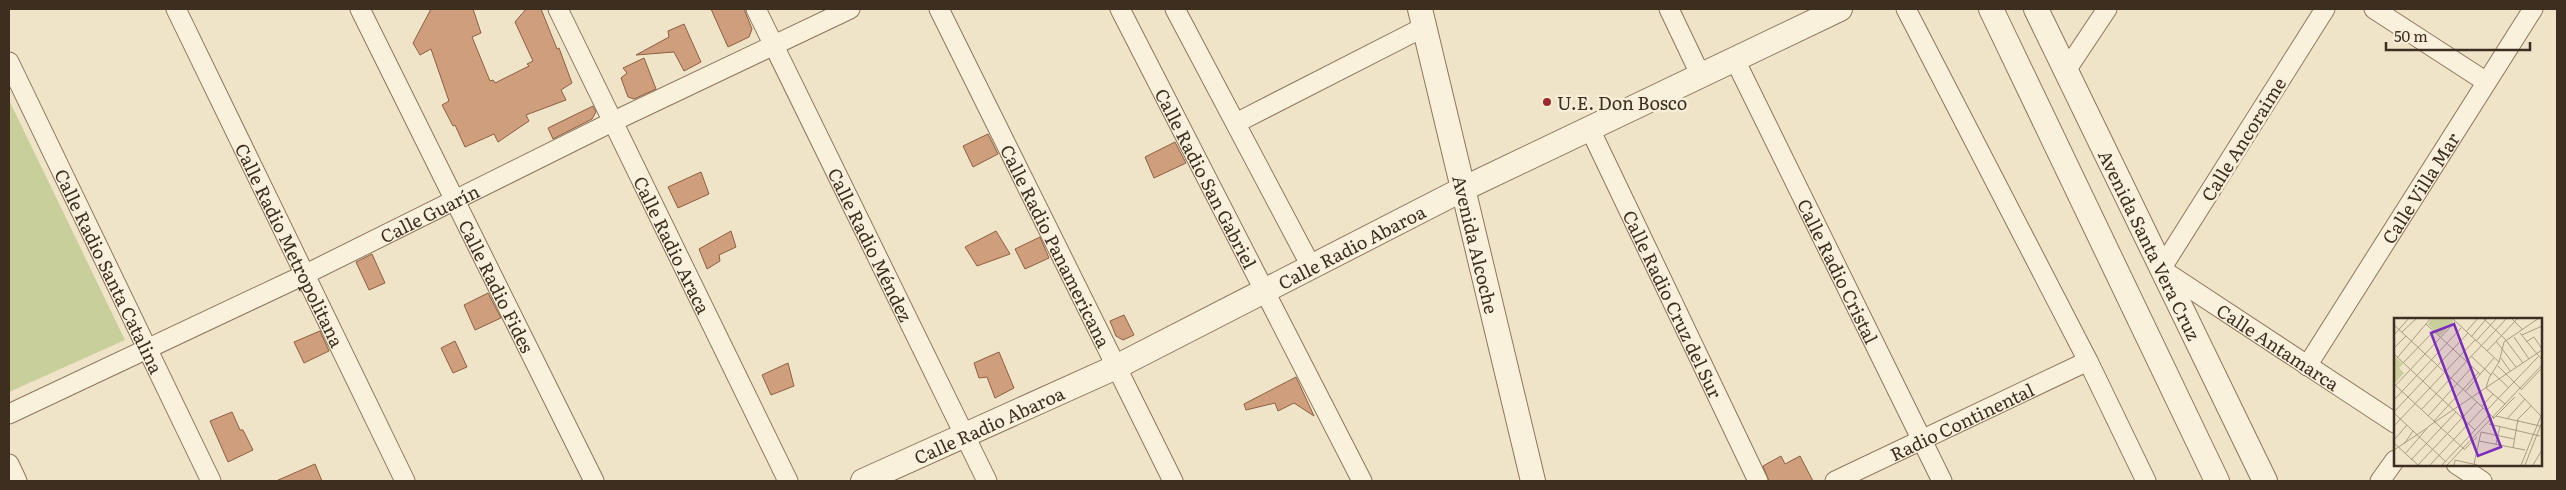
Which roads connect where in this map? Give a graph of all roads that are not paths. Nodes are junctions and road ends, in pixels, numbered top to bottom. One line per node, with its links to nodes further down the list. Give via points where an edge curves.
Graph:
1 (176, 9): 33 (street, Calle Radio Metropolitana)
2 (360, 9): 30 (street, Calle Radio Fides)
3 (558, 9): 26 (street, Calle Radio Araca)
4 (756, 9): 20 (street, Calle Radio Méndez)
5 (850, 9): 20 (street, Calle Guarín)
6 (939, 9): 37 (street, Calle Radio Panamericana)
7 (1120, 9): 34 (street, Calle Radio San Gabriel)
8 (1175, 9): 27 (street)
9 (1669, 9): 24 (street)
10 (1840, 9): 18 (street, Calle Radio Abaroa)
11 (1906, 9): 36 (street)
12 (1991, 9): 60 (street)
13 (2036, 9): 23 (street, Avenida Santa Vera Cruz)
14 (2106, 9): 23 (street)
15 (2325, 9): 32 (street, Calle Ancoraime)
16 (2374, 9): 25 (street)
17 (2533, 9): 25 (street, Calle Villa Mar)
18 (1813, 14): 21 (street, Calle Radio Abaroa)
19 (1422, 18): 27 (street); 29 (street, Avenida Alcoche)
20 (774, 46): 26 (street, Calle Guarín); 41 (street, Calle Radio Méndez)
21 (1735, 60): 24 (street, Calle Radio Abaroa); 42 (street, Calle Radio Cristal)
22 (9, 62): 35 (street, Calle Radio Santa Catalina)
23 (2065, 72): 32 (street, Avenida Santa Vera Cruz)
24 (1700, 74): 28 (street, Calle Radio Abaroa)
25 (2486, 81): 38 (street, Calle Villa Mar)
26 (612, 122): 30 (street, Calle Guarín); 50 (street, Calle Radio Araca)
27 (1236, 123): 31 (street)
28 (1589, 127): 29 (street, Calle Radio Abaroa); 56 (street, Calle Radio Cruz del Sur)
29 (1463, 189): 31 (street, Calle Radio Abaroa); 55 (street, Avenida Alcoche)
30 (456, 200): 33 (street, Calle Guarín); 49 (street, Calle Radio Fides)
31 (1312, 268): 34 (street, Calle Radio Abaroa)
32 (2161, 269): 38 (street, Calle Antamarca); 61 (street, Avenida Santa Vera Cruz)
33 (304, 275): 35 (street, Calle Guarín); 48 (street, Calle Radio Metropolitana)
34 (1266, 290): 37 (street, Calle Radio Abaroa); 54 (street, Calle Radio San Gabriel)
35 (147, 349): 39 (street, Calle Guarín); 47 (street, Calle Radio Santa Catalina)
36 (2088, 361): 42 (street, Radio Continental); 59 (street)
37 (1116, 366): 41 (street, Calle Radio Abaroa); 53 (street, Calle Radio Panamericana)
38 (2308, 366): 40 (street, Calle Antamarca)
39 (9, 414)
40 (2394, 422)
41 (965, 437): 51 (street, Calle Radio Abaroa); 52 (street, Calle Radio Méndez)
42 (1921, 440): 57 (street, Radio Continental); 58 (street, Calle Radio Cristal)
43 (2394, 461): 62 (street)
44 (9, 464): 46 (street)
45 (2458, 465): 63 (street)
46 (17, 481)
47 (211, 481)
48 (405, 481)
49 (594, 481)
50 (788, 481)
51 (863, 481)
52 (987, 481)
53 (1173, 481)
54 (1362, 481)
55 (1533, 481)
56 (1758, 481)
57 (1835, 481)
58 (1942, 481)
59 (2146, 481)
60 (2217, 481)
61 (2266, 481)
62 (2380, 481)
63 (2482, 481)

